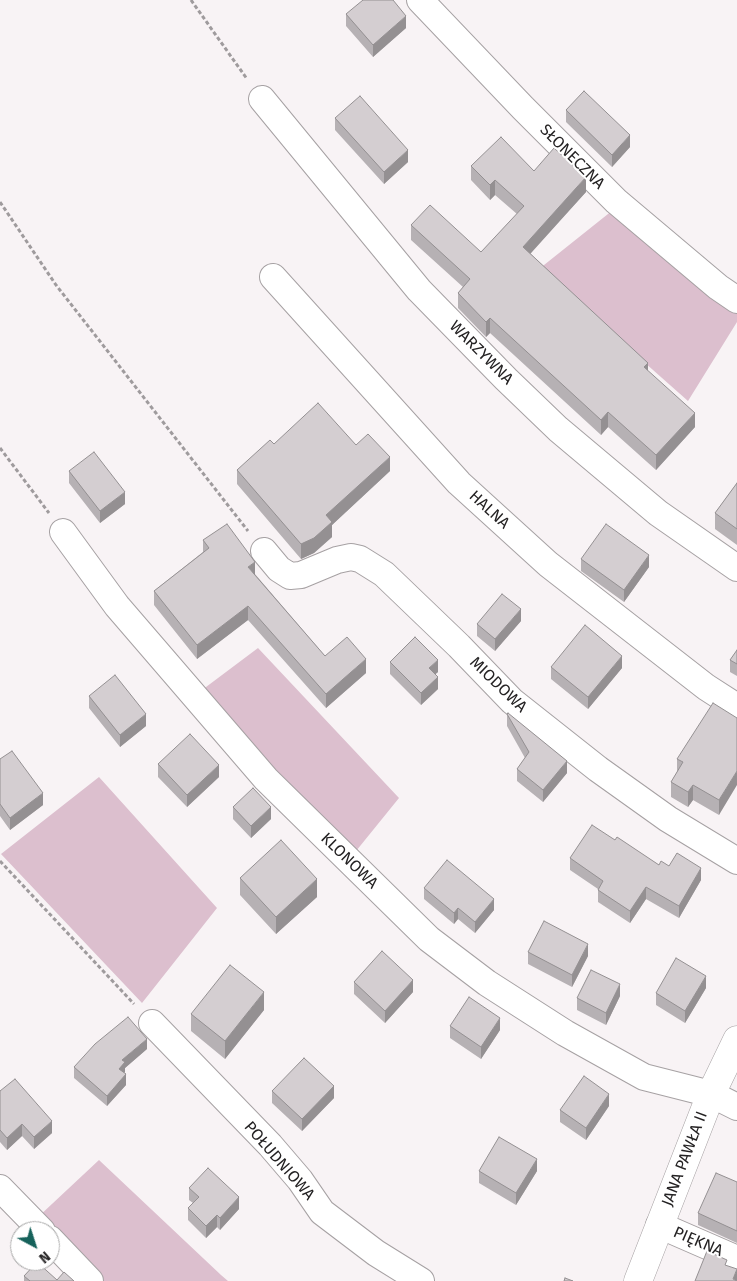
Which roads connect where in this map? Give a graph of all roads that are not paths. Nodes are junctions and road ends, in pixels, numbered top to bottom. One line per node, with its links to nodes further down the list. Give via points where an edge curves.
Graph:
1 (420, 0): 4 (street, SŁONECZNA, via 616,200)
2 (262, 99): 7 (street, WARZYWNA, via 418,290 506,379 658,513)
3 (273, 277): 8 (street, HALNA, via 459,483 548,564 706,687)
4 (737, 300)
5 (63, 532): 12 (street, KLONOWA, via 117,606 266,779 429,939 487,983 565,1033 644,1077)
6 (264, 551): 9 (street, MIODOWA, via 279,569 290,576 351,557 384,574 512,701 668,819)
7 (737, 568)
8 (737, 707)
9 (737, 861)
10 (152, 1023): 20 (street, POŁUDNIOWA, via 270,1145 322,1212 376,1253)
11 (737, 1040): 12 (street, JANA PAWŁA II)
12 (711, 1094): 13 (street, KLONOWA); 16 (street, JANA PAWŁA II)
13 (737, 1107)
14 (0, 1188): 15 (street)
15 (32, 1221)
16 (659, 1226): 18 (street, PIĘKNA); 21 (street, JANA PAWŁA II)
17 (60, 1250): 19 (street)
18 (737, 1259)
19 (90, 1281)
20 (421, 1281)
21 (638, 1281)

